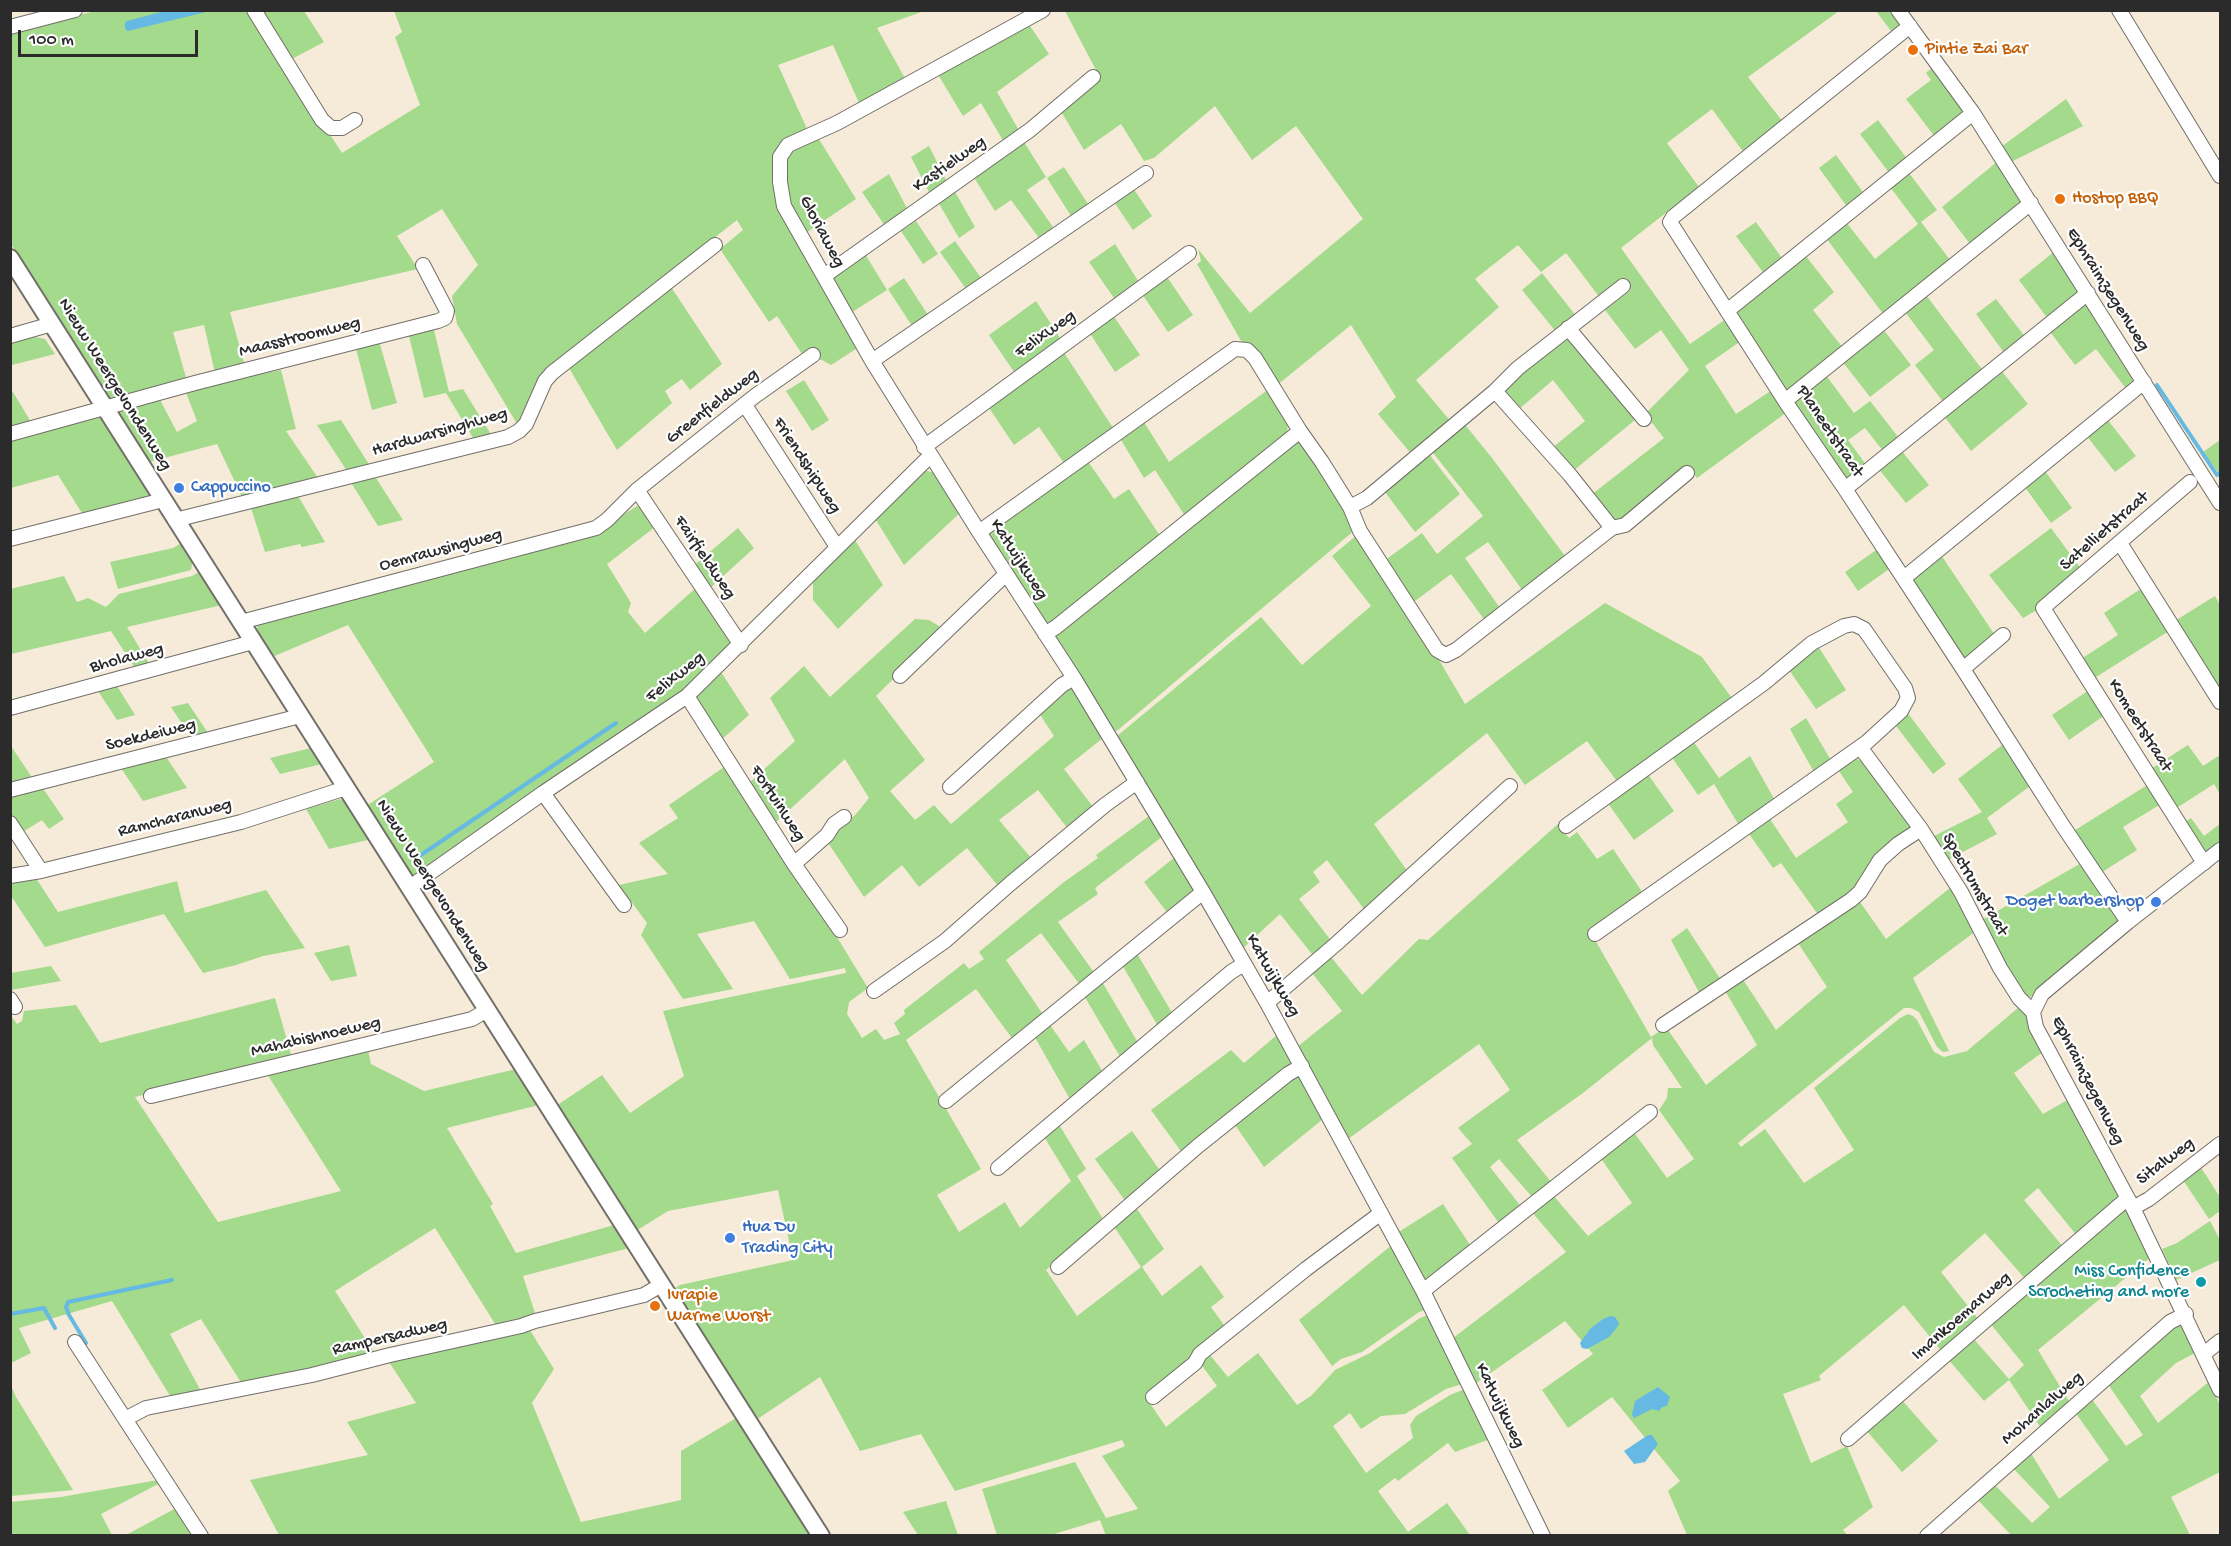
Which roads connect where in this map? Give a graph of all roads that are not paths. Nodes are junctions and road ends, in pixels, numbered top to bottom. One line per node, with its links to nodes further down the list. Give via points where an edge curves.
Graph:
1 (75, 10): 7 (street)
2 (254, 10): 10 (street, via 322,120 331,128 342,128)
3 (1043, 10): 18 (street, Gloriaweg, via 788,145 780,157 784,206)
4 (1899, 10): 6 (street, Ephraimzegenweg)
5 (2119, 10): 12 (street)
6 (1910, 26): 9 (street, Ephraimzegenweg); 21 (street, Planeetstraat, via 1672,217 1672,227)
7 (10, 27)
8 (1093, 77): 18 (street, Kastielweg, via 1030,130)
9 (1973, 113): 13 (street, Ephraimzegenweg); 21 (street)
10 (355, 120)
11 (1146, 173): 26 (street)
12 (2220, 176)
13 (2031, 203): 20 (street, Ephraimzegenweg); 29 (street)
14 (715, 245): 43 (street, Hardwarsinghweg, via 552,374 526,424 508,437)
15 (1189, 253): 35 (street, Felixweg)
16 (10, 258): 22 (street, Nieuw Weergevondenweg)
17 (423, 265): 31 (street, Maasstroomweg, via 445,307 447,314 443,319)
18 (824, 276): 26 (street, Gloriaweg)
19 (1623, 286): 23 (street)
20 (2088, 293): 27 (street, Ephraimzegenweg); 38 (street)
21 (1726, 311): 29 (street, Planeetstraat)
22 (52, 324): 24 (street); 31 (street, Nieuw Weergevondenweg)
23 (1568, 328): 28 (street); 32 (street)
24 (10, 336)
25 (813, 355): 30 (street, Greenfieldweg)
26 (872, 361): 35 (street, Gloriaweg)
27 (2144, 382): 40 (street, Ephraimzegenweg); 50 (street)
28 (1495, 391): 42 (street, via 1368,498); 44 (street)
29 (1785, 401): 38 (street, Planeetstraat)
30 (745, 405): 39 (street, Greenfieldweg); 48 (street, Friendshipweg)
31 (106, 409): 34 (street); 41 (street, Nieuw Weergevondenweg)
32 (1644, 419)
33 (1299, 431): 42 (street); 45 (street, via 1255,358 1247,350 1235,349); 53 (street)
34 (10, 434)
35 (927, 451): 45 (street, Katwijkweg); 48 (street, Felixweg)
36 (1687, 473): 44 (street, via 1625,525)
37 (2190, 482): 47 (street, Satellietstraat)
38 (1845, 489): 50 (street, Planeetstraat)
39 (637, 490): 52 (street, Oemrawsingweg, via 596,528); 56 (street, Fairfieldweg)
40 (2218, 494)
41 (163, 500): 43 (street, Nieuw Weergevondenweg); 46 (street)
42 (1350, 507): 44 (street, via 1360,531 1437,650 1446,654)
43 (175, 520): 52 (street, Nieuw Weergevondenweg)
44 (1612, 528)
45 (979, 532): 49 (street, Katwijkweg)
46 (10, 539)
47 (2120, 543): 51 (street, Satellietstraat); 61 (street)
48 (837, 547): 56 (street, Felixweg)
49 (1006, 574): 53 (street, Katwijkweg); 58 (street)
50 (1904, 578): 57 (street, Planeetstraat)
51 (2043, 608): 76 (street, Komeetstraat)
52 (241, 622): 55 (street, Nieuw Weergevondenweg)
53 (1045, 634): 59 (street, Katwijkweg)
54 (2003, 635): 57 (street)
55 (253, 642): 62 (street, Bholaweg); 63 (street, Nieuw Weergevondenweg)
56 (741, 645): 60 (street, Felixweg)
57 (1963, 669): 83 (street, Planeetstraat)
58 (900, 676)
59 (1074, 678): 65 (street, Katwijkweg); 67 (street)
60 (687, 696): 70 (street, Felixweg); 77 (street, Fortuinweg)
61 (2220, 702)
62 (10, 708)
63 (300, 716): 68 (street, Nieuw Weergevondenweg); 69 (street, Soekdeiweg)
64 (1860, 747): 73 (street, via 1901,711 1908,698 1871,638 1854,624 1812,643); 74 (street, Spectrumstraat); 85 (street)
65 (1137, 782): 81 (street, Katwijkweg); 87 (street, via 945,941)
66 (1510, 786): 88 (street)
67 (950, 787)
68 (346, 788): 78 (street, Ramcharanweg, via 241,822); 80 (street, Nieuw Weergevondenweg)
69 (10, 790)
70 (543, 793): 80 (street, Felixweg); 82 (street)
71 (844, 818): 77 (street)
72 (10, 824): 78 (street)
73 (1566, 826)
74 (1921, 829): 90 (street, Spectrumstraat, via 1961,892 2006,978); 91 (street, via 1880,860 1851,900)
75 (2220, 850): 76 (street, Ephraimzegenweg)
76 (2204, 863): 83 (street, Ephraimzegenweg)
77 (794, 864): 84 (street, Fortuinweg)
78 (41, 871): 79 (street, Ramcharanweg)
79 (10, 876)
80 (410, 887): 89 (street, Nieuw Weergevondenweg)
81 (1203, 892): 86 (street, Katwijkweg); 94 (street)
82 (624, 905)
83 (2128, 922): 90 (street, Ephraimzegenweg, via 2042,994)
84 (840, 930)
85 (1595, 934)
86 (1244, 964): 88 (street, Katwijkweg); 97 (street)
87 (874, 991)
88 (1267, 1003): 92 (street, Katwijkweg)
89 (488, 1010): 93 (street, Mahabishnoeweg, via 472,1019); 101 (street, Nieuw Weergevondenweg)
90 (2033, 1012): 98 (street, Ephraimzegenweg, via 2036,1027)
91 (1663, 1025)
92 (1302, 1066): 99 (street, Katwijkweg); 100 (street, via 1198,1146)
93 (151, 1096)
94 (946, 1101)
95 (1650, 1112): 102 (street)
96 (2220, 1144): 98 (street, Sitalweg, via 2149,1199)
97 (998, 1168)
98 (2131, 1204): 103 (street, Ephraimzegenweg); 110 (street, Imankoemarweg, via 2122,1203)
99 (1381, 1213): 102 (street, Katwijkweg); 108 (street, via 1200,1354 1195,1363)
100 (1058, 1267)
101 (661, 1285): 109 (street, Rampersadweg, via 644,1295 521,1326 312,1375 146,1408); 112 (street, Nieuw Weergevondenweg)
102 (1423, 1291): 113 (street, Katwijkweg)
103 (2186, 1314): 106 (street, Ephraimzegenweg); 114 (street, Mohanlalweg, via 2170,1322)
104 (2220, 1341): 106 (street)
105 (75, 1342): 109 (street)
106 (2205, 1353): 107 (street, Ephraimzegenweg)
107 (2220, 1390)
108 (1153, 1397)
109 (125, 1419): 111 (street)
110 (1848, 1439)
111 (201, 1536)
112 (821, 1536)
113 (1543, 1536)
114 (1928, 1536)

